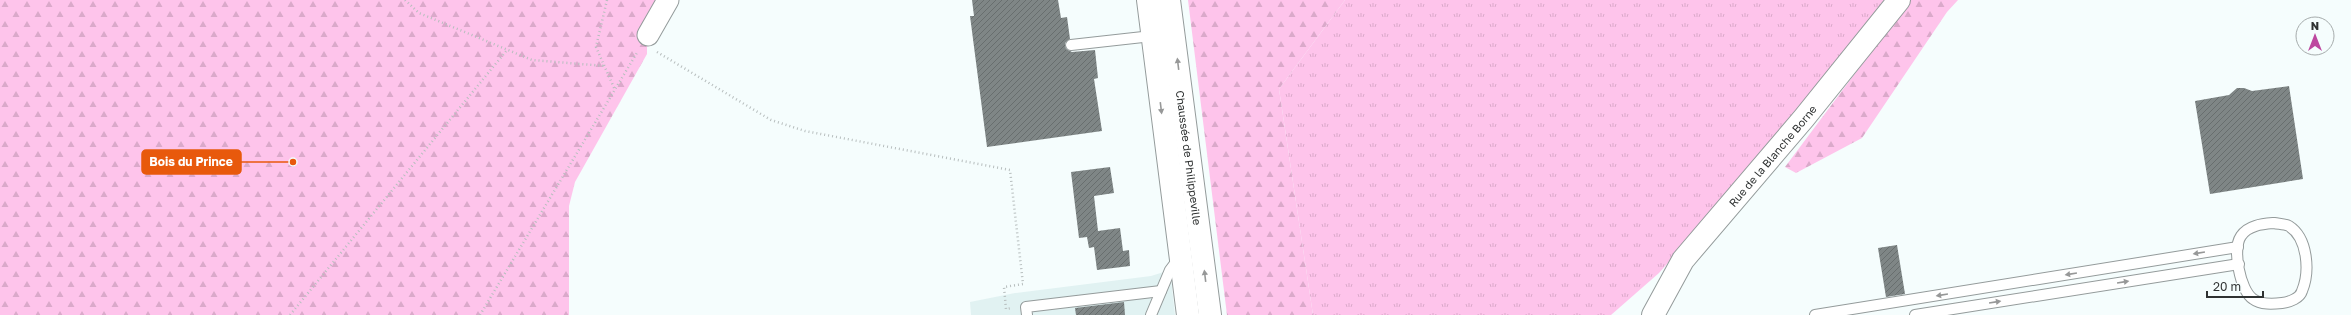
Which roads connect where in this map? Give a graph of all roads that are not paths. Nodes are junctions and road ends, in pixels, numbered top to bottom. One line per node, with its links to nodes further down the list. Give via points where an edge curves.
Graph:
1 (668, 0): 6 (street)
2 (1148, 0): 5 (main road, Chaussée de Philippeville)
3 (1170, 0): 15 (main road, Chaussée de Philippeville, one-way to 3)
4 (1899, 0): 16 (main road, Rue de la Blanche Borne, via 1804,118 1683,260)
5 (1152, 36): 7 (lane); 9 (main road, Chaussée de Philippeville, one-way to 9)
6 (645, 39)
7 (1071, 46)
8 (2238, 247): 10 (lane); 10 (lane, via 2241,236 2251,228 2274,223 2288,225 2296,232 2303,246 2306,269 2302,294 2290,302 2269,304 2253,300 2245,290); 17 (lane, one-way to 17)
9 (1180, 256): 11 (lane, via 1170,270); 14 (main road, Chaussée de Philippeville)
10 (2239, 264): 18 (lane, one-way to 10)
11 (1161, 291): 12 (lane); 13 (lane)
12 (1026, 311)
13 (1151, 315)
14 (1188, 315)
15 (1210, 315)
16 (1652, 315)
17 (1815, 315)
18 (1915, 315)

